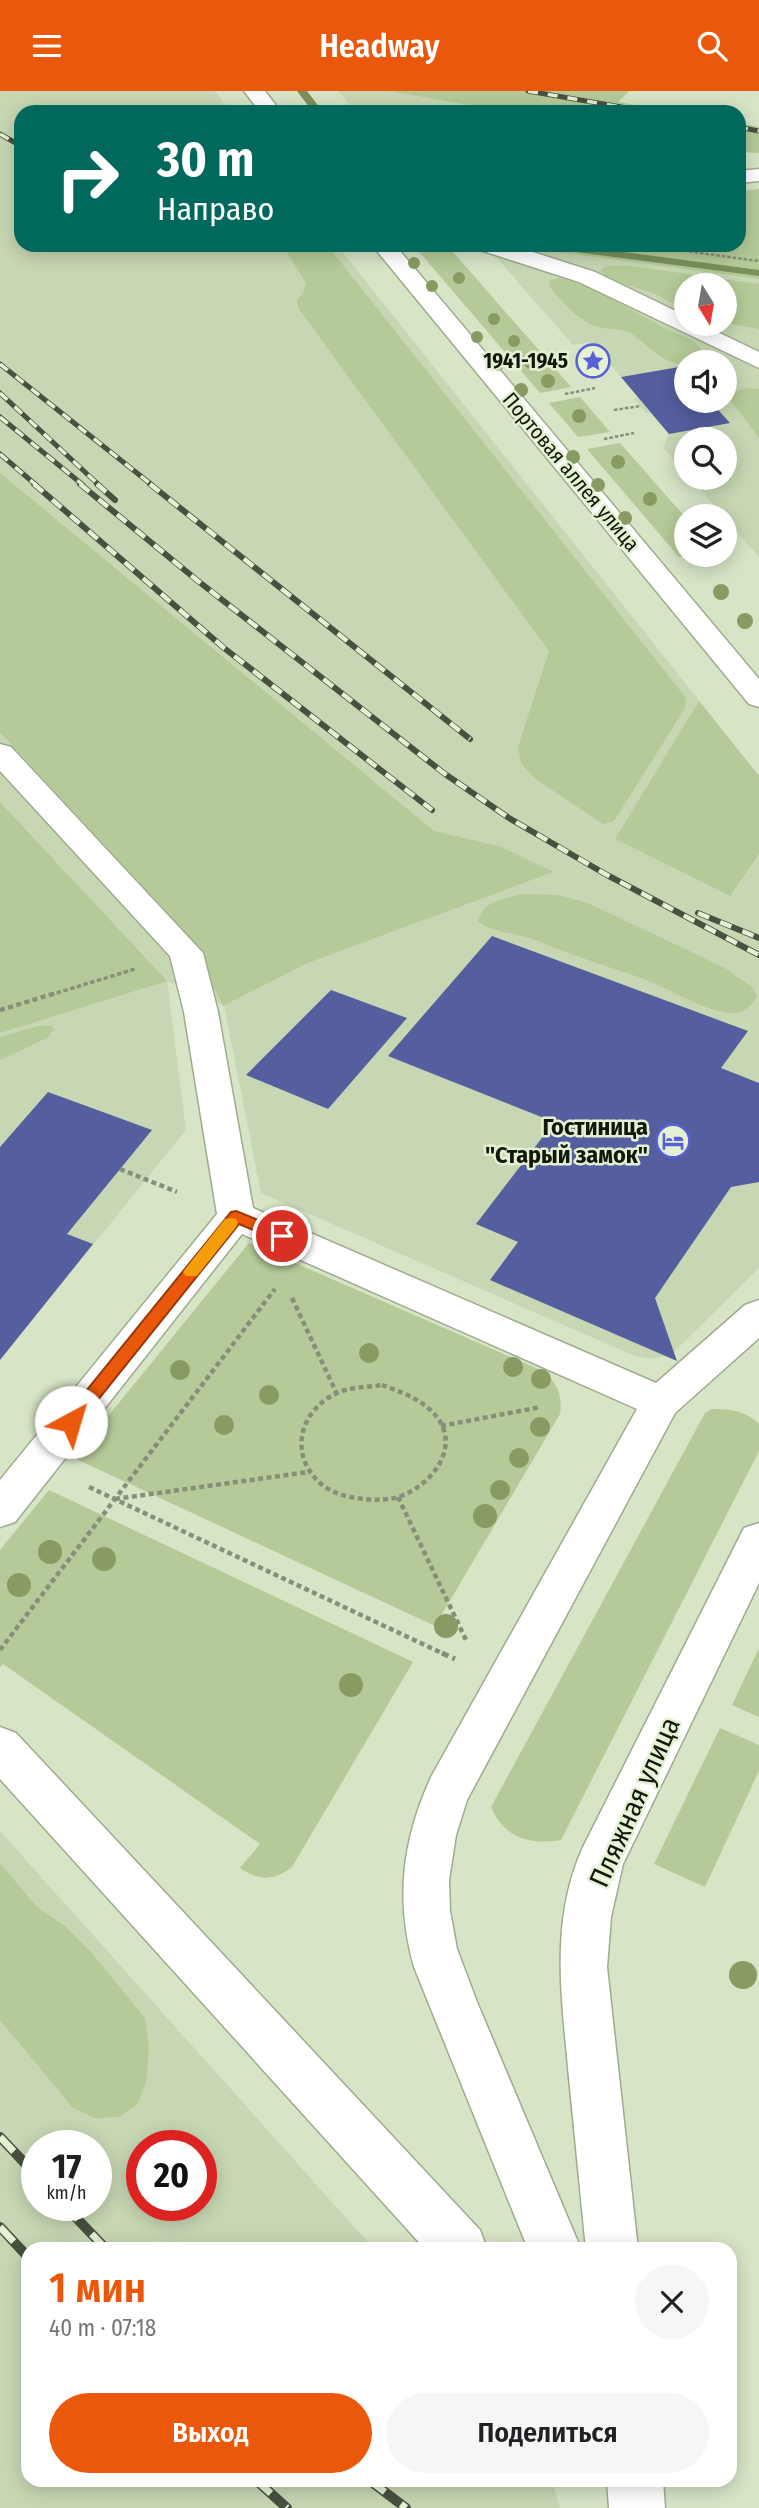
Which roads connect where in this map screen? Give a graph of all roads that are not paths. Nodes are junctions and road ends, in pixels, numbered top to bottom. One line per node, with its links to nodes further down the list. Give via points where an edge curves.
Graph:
1 (254, 91): 2 (street)
2 (265, 105)
3 (389, 252): 6 (street, Портовая аллея улица)
4 (510, 252): 5 (street, via 587,277)
5 (759, 361)
6 (759, 698)
7 (0, 753): 8 (street, via 186,953)
8 (247, 1221): 10 (street); 11 (street)
9 (759, 1315): 10 (street)
10 (661, 1402): 15 (street, via 447,1792 436,1817 426,1864 429,1934 444,1982)
11 (0, 1510)
12 (759, 1540): 16 (street, Пляжная улица, via 600,1862 589,1908 583,1967)
13 (0, 1747): 14 (street)
14 (455, 2242)
15 (552, 2242)
16 (611, 2242)
17 (636, 2487): 18 (street)
18 (637, 2508)

